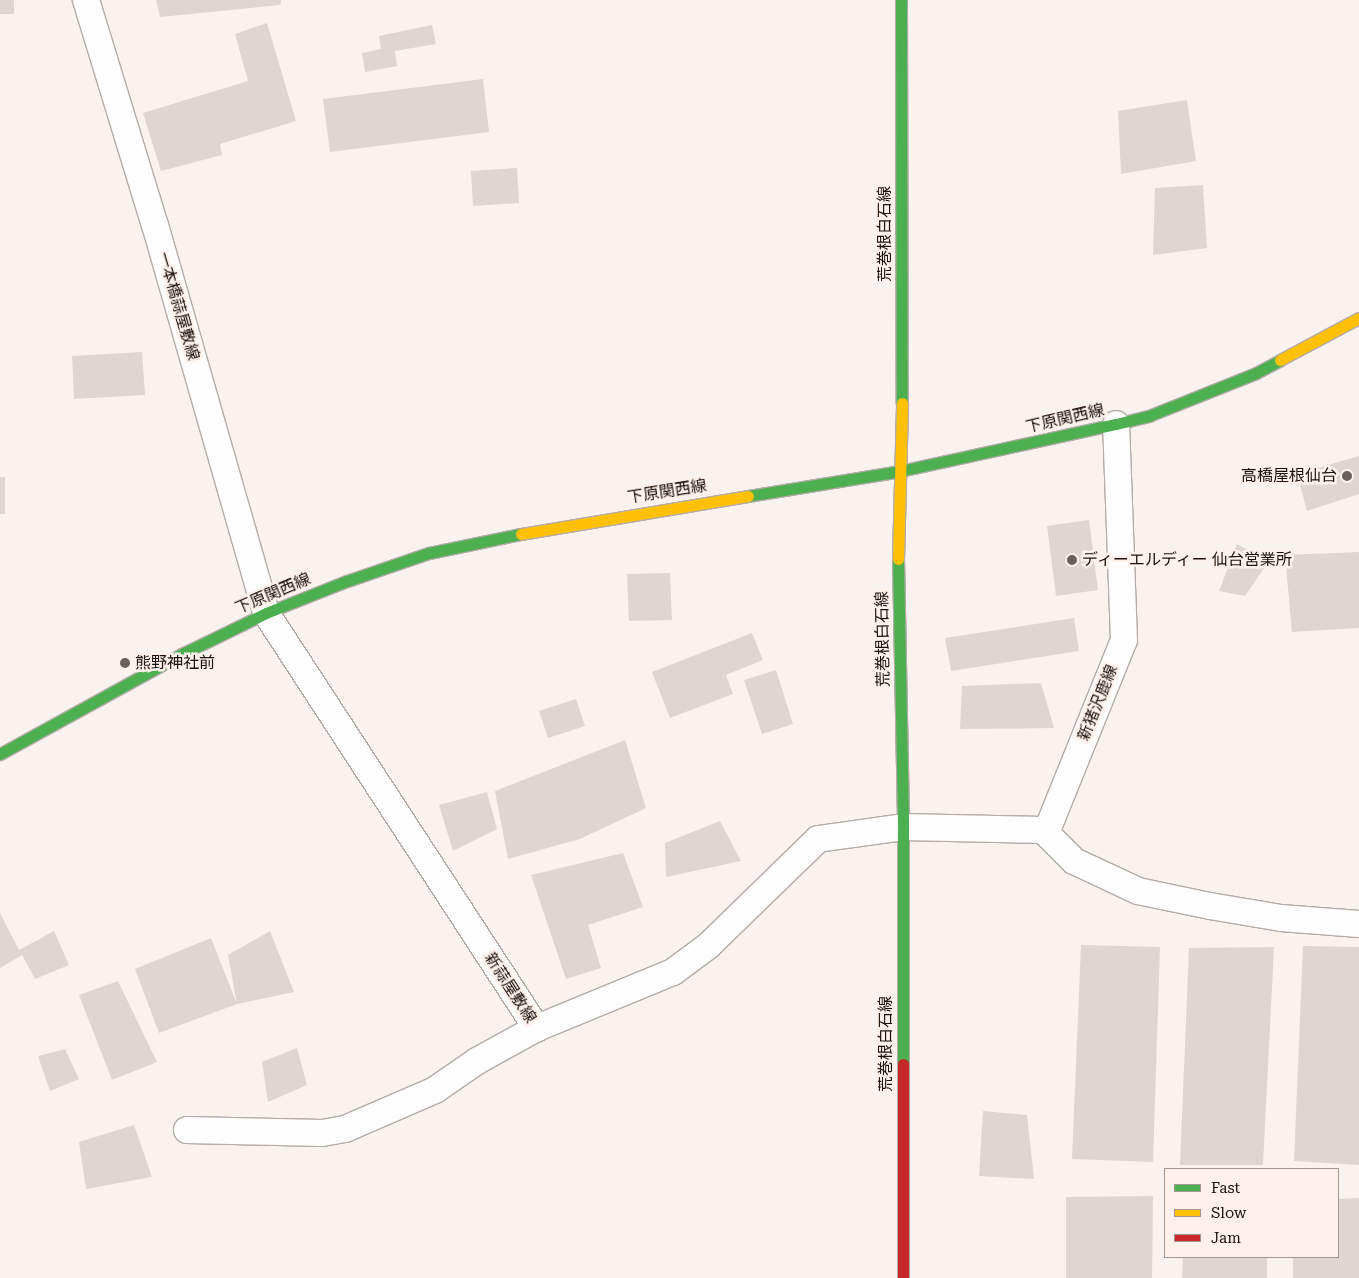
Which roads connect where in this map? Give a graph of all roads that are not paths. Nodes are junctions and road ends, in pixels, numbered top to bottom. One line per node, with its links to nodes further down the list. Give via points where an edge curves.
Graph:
1 (86, 0): 6 (street, 一本橋蒜屋敷線, via 155,225)
2 (901, 0): 5 (street, 荒巻根白石線)
3 (1359, 318): 4 (street, 下原関西線, via 1256,373 1151,415)
4 (1116, 424): 5 (street, 下原関西線); 9 (street, 新猪沢鹿線, via 1124,640)
5 (900, 471): 6 (street, 下原関西線, via 525,533 429,553); 8 (street, 荒巻根白石線, via 898,543)
6 (266, 613): 7 (street, 下原関西線, via 184,653); 11 (street, 新蒜屋敷線)
7 (0, 754)
8 (903, 827): 9 (street, via 1034,829); 11 (street, 新蒜屋敷線, via 818,839 708,946 673,972); 13 (street, 荒巻根白石線)
9 (1046, 833): 10 (street, via 1074,861 1138,891 1281,918)
10 (1359, 924)
11 (537, 1028): 12 (street, via 477,1061 435,1090 345,1129 322,1133)
12 (187, 1130)
13 (903, 1278)

